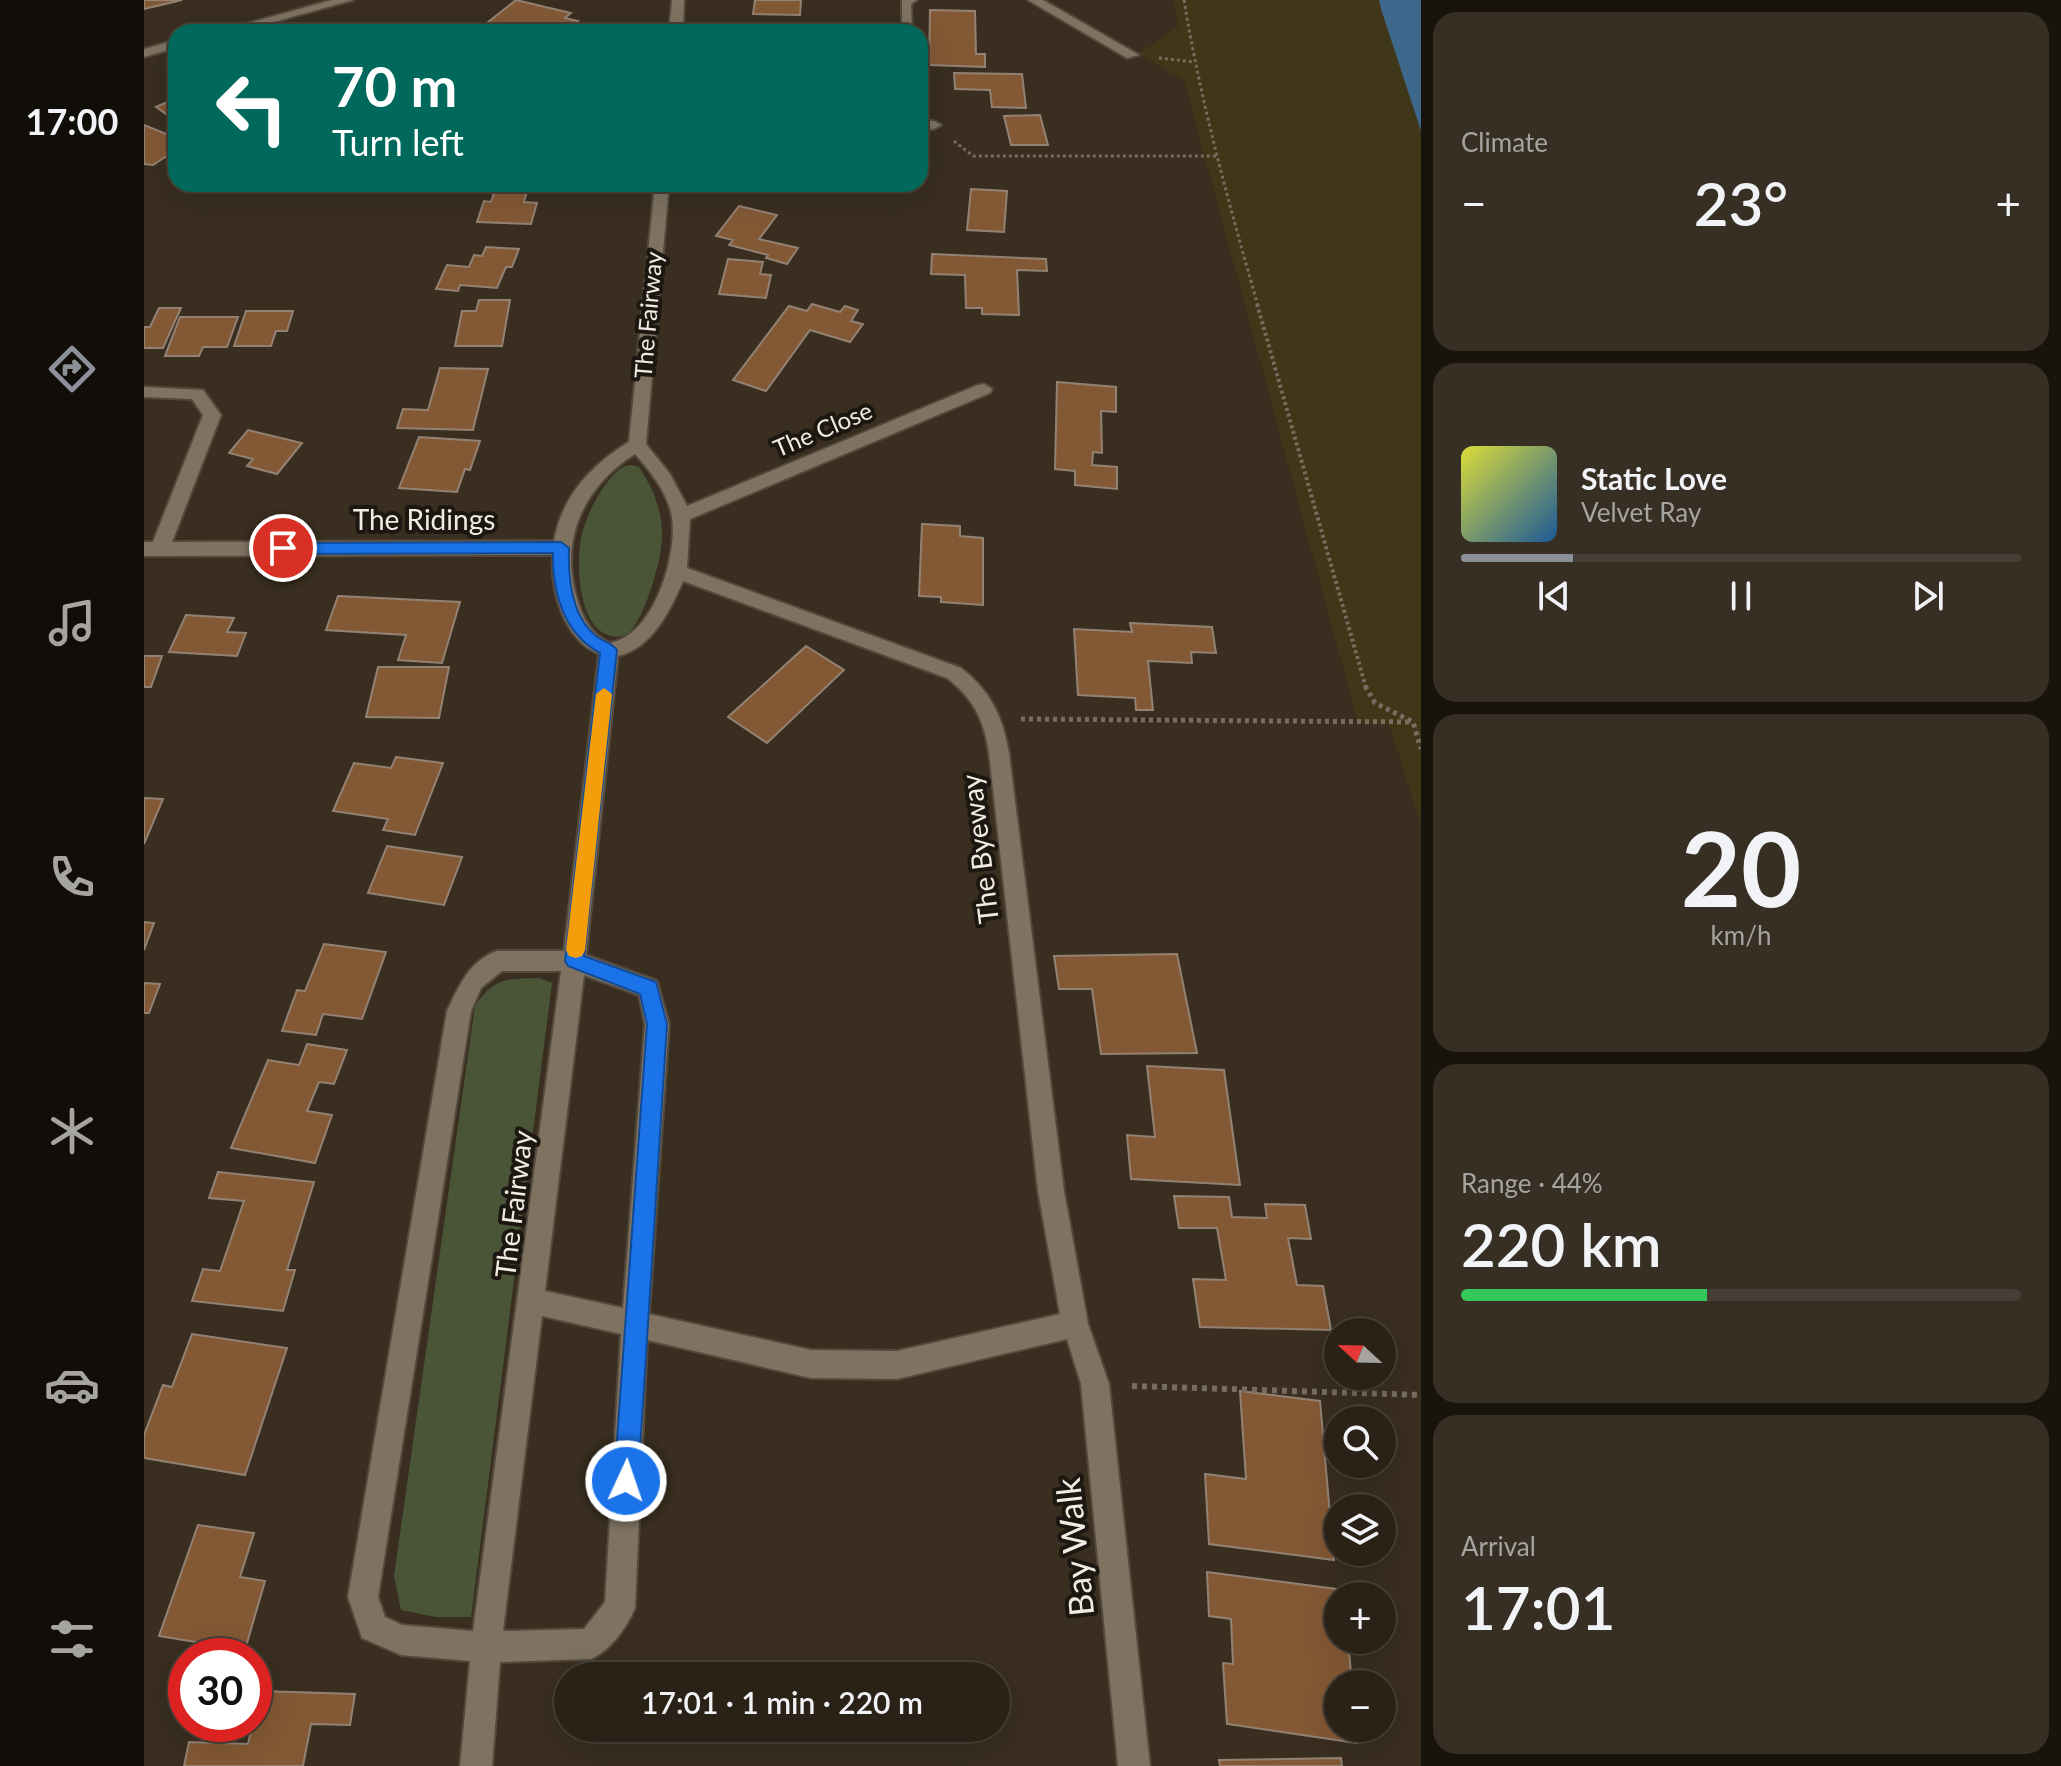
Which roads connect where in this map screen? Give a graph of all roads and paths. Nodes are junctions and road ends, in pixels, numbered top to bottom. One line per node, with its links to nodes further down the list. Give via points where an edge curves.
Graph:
1 (347, 0): 6 (street)
2 (678, 0): 7 (street)
3 (912, 0): 8 (lane, via 906,2)
4 (1034, 0): 11 (street)
5 (1184, 0): 12 (path)
6 (254, 24)
7 (676, 24)
8 (907, 24)
9 (168, 46): 10 (street)
10 (144, 53)
11 (1132, 55): 12 (path)
12 (1194, 62): 14 (path)
13 (928, 126): 14 (path, via 973,156)
14 (1216, 156): 25 (path, via 1363,683 1375,703)
15 (661, 192): 18 (street, The Fairway)
16 (984, 389): 19 (street, The Close)
17 (144, 392): 21 (street, via 197,394 212,415)
18 (637, 445): 19 (street, via 661,474); 20 (street, via 616,456 587,485 566,522)
19 (681, 516): 22 (street)
20 (561, 548): 21 (street, The Ridings); 23 (street, via 566,597 576,623 591,641)
21 (152, 549)
22 (677, 572): 23 (street, via 639,637 626,647); 24 (street, The Byeway, via 954,673 978,690)
23 (609, 650): 27 (street, The Fairway)
24 (992, 719): 25 (path); 30 (street, The Byeway, via 1051,1191)
25 (1413, 722): 26 (path)
26 (1421, 749)
27 (574, 961): 28 (street, The Fairway); 29 (street, via 649,988 657,1024); 33 (street, via 497,961 473,981 459,1011 363,1597 373,1627 401,1640)
28 (532, 1301): 29 (street); 33 (street, The Fairway)
29 (635, 1322): 30 (street, via 811,1364 897,1365); 33 (street, via 620,1608 591,1644)
30 (1075, 1324): 31 (street, Bay Walk)
31 (1095, 1384): 32 (path); 35 (street, Bay Walk)
32 (1421, 1395)
33 (486, 1647): 34 (street, The Fairway)
34 (476, 1766)
35 (1134, 1766)

